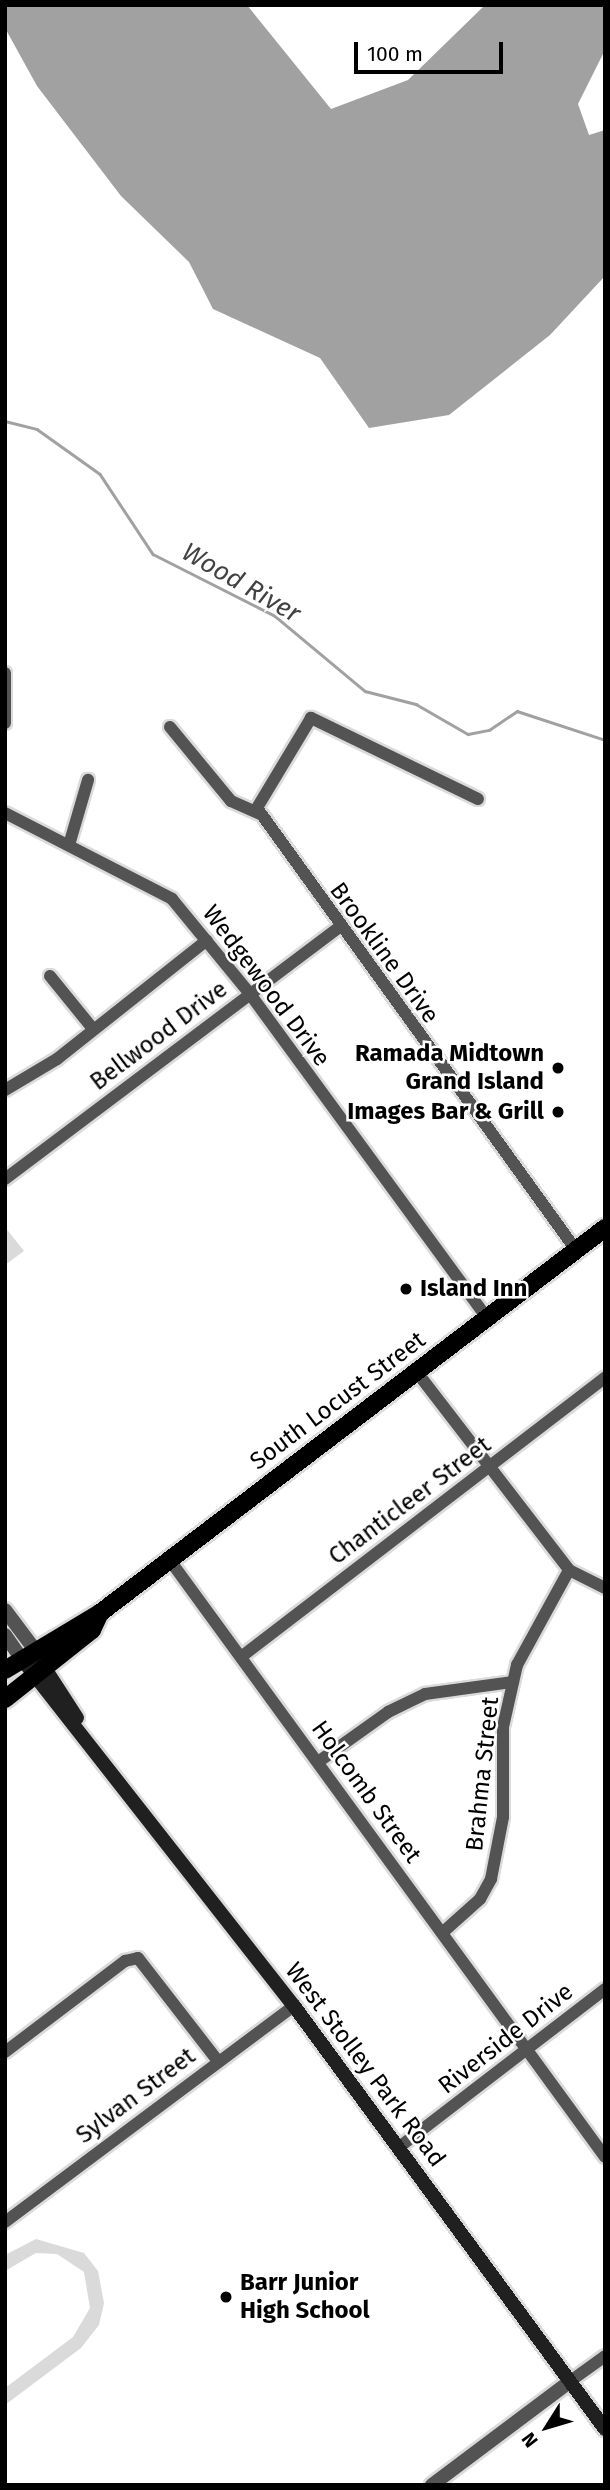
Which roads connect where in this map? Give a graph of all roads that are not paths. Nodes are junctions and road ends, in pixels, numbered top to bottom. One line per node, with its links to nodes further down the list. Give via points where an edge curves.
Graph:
1 (5, 673): 2 (street)
2 (5, 723)
3 (170, 727): 7 (street, via 231,801)
4 (88, 780): 8 (street)
5 (478, 799): 7 (street, via 311,718 265,786)
6 (5, 814): 8 (street, Wedgewood Drive)
7 (260, 814): 9 (street, Brookline Drive)
8 (69, 845): 10 (street, Wedgewood Drive, via 172,899)
9 (339, 927): 12 (street, Bellwood Drive); 17 (street, Brookline Drive)
10 (207, 940): 12 (street, Wedgewood Drive); 13 (street)
11 (50, 976): 13 (street)
12 (250, 994): 15 (street, Bellwood Drive); 18 (street, Wedgewood Drive)
13 (93, 1029): 14 (street)
14 (5, 1090)
15 (5, 1179)
16 (605, 1228): 17 (main road, South Locust Street)
17 (576, 1250): 18 (main road, South Locust Street)
18 (487, 1318): 19 (main road, South Locust Street)
19 (416, 1371): 21 (street); 22 (main road, South Locust Street)
20 (605, 1378): 21 (street, Chanticleer Street)
21 (489, 1467): 23 (street); 29 (street, Chanticleer Street)
22 (169, 1559): 26 (main road, South Locust Street); 29 (street, Holcomb Street)
23 (569, 1570): 24 (street); 32 (street, Brahma Street, via 547,1601)
24 (603, 1585)
25 (5, 1610): 28 (street)
26 (100, 1613): 28 (main road, South Locust Street); 31 (main road, South Locust Street, via 92,1630)
27 (5, 1635): 28 (street)
28 (28, 1654): 30 (main road, South Locust Street); 31 (main road, West Stolley Park Road)
29 (241, 1657): 34 (street, Holcomb Street)
30 (5, 1670)
31 (40, 1675): 33 (main road, South Locust Street); 37 (main road, West Stolley Park Road)
32 (513, 1682): 34 (street, via 425,1694 388,1712); 35 (street, Brahma Street, via 503,1727 499,1850 480,1899)
33 (5, 1699)
34 (318, 1762): 35 (street, Holcomb Street)
35 (442, 1933): 38 (street, Holcomb Street)
36 (605, 1989): 38 (street, Riverside Drive)
37 (294, 2006): 40 (street, Sylvan Street); 41 (main road, West Stolley Park Road)
38 (527, 2051): 41 (street, Riverside Drive); 42 (street, Holcomb Street)
39 (5, 2052): 40 (street, via 125,1961 138,1958)
40 (218, 2061): 43 (street, Sylvan Street)
41 (398, 2148): 45 (main road, West Stolley Park Road)
42 (605, 2157)
43 (5, 2222)
44 (605, 2356): 45 (street)
45 (569, 2382): 46 (main road, West Stolley Park Road); 47 (street)
46 (605, 2430)
47 (432, 2485)

